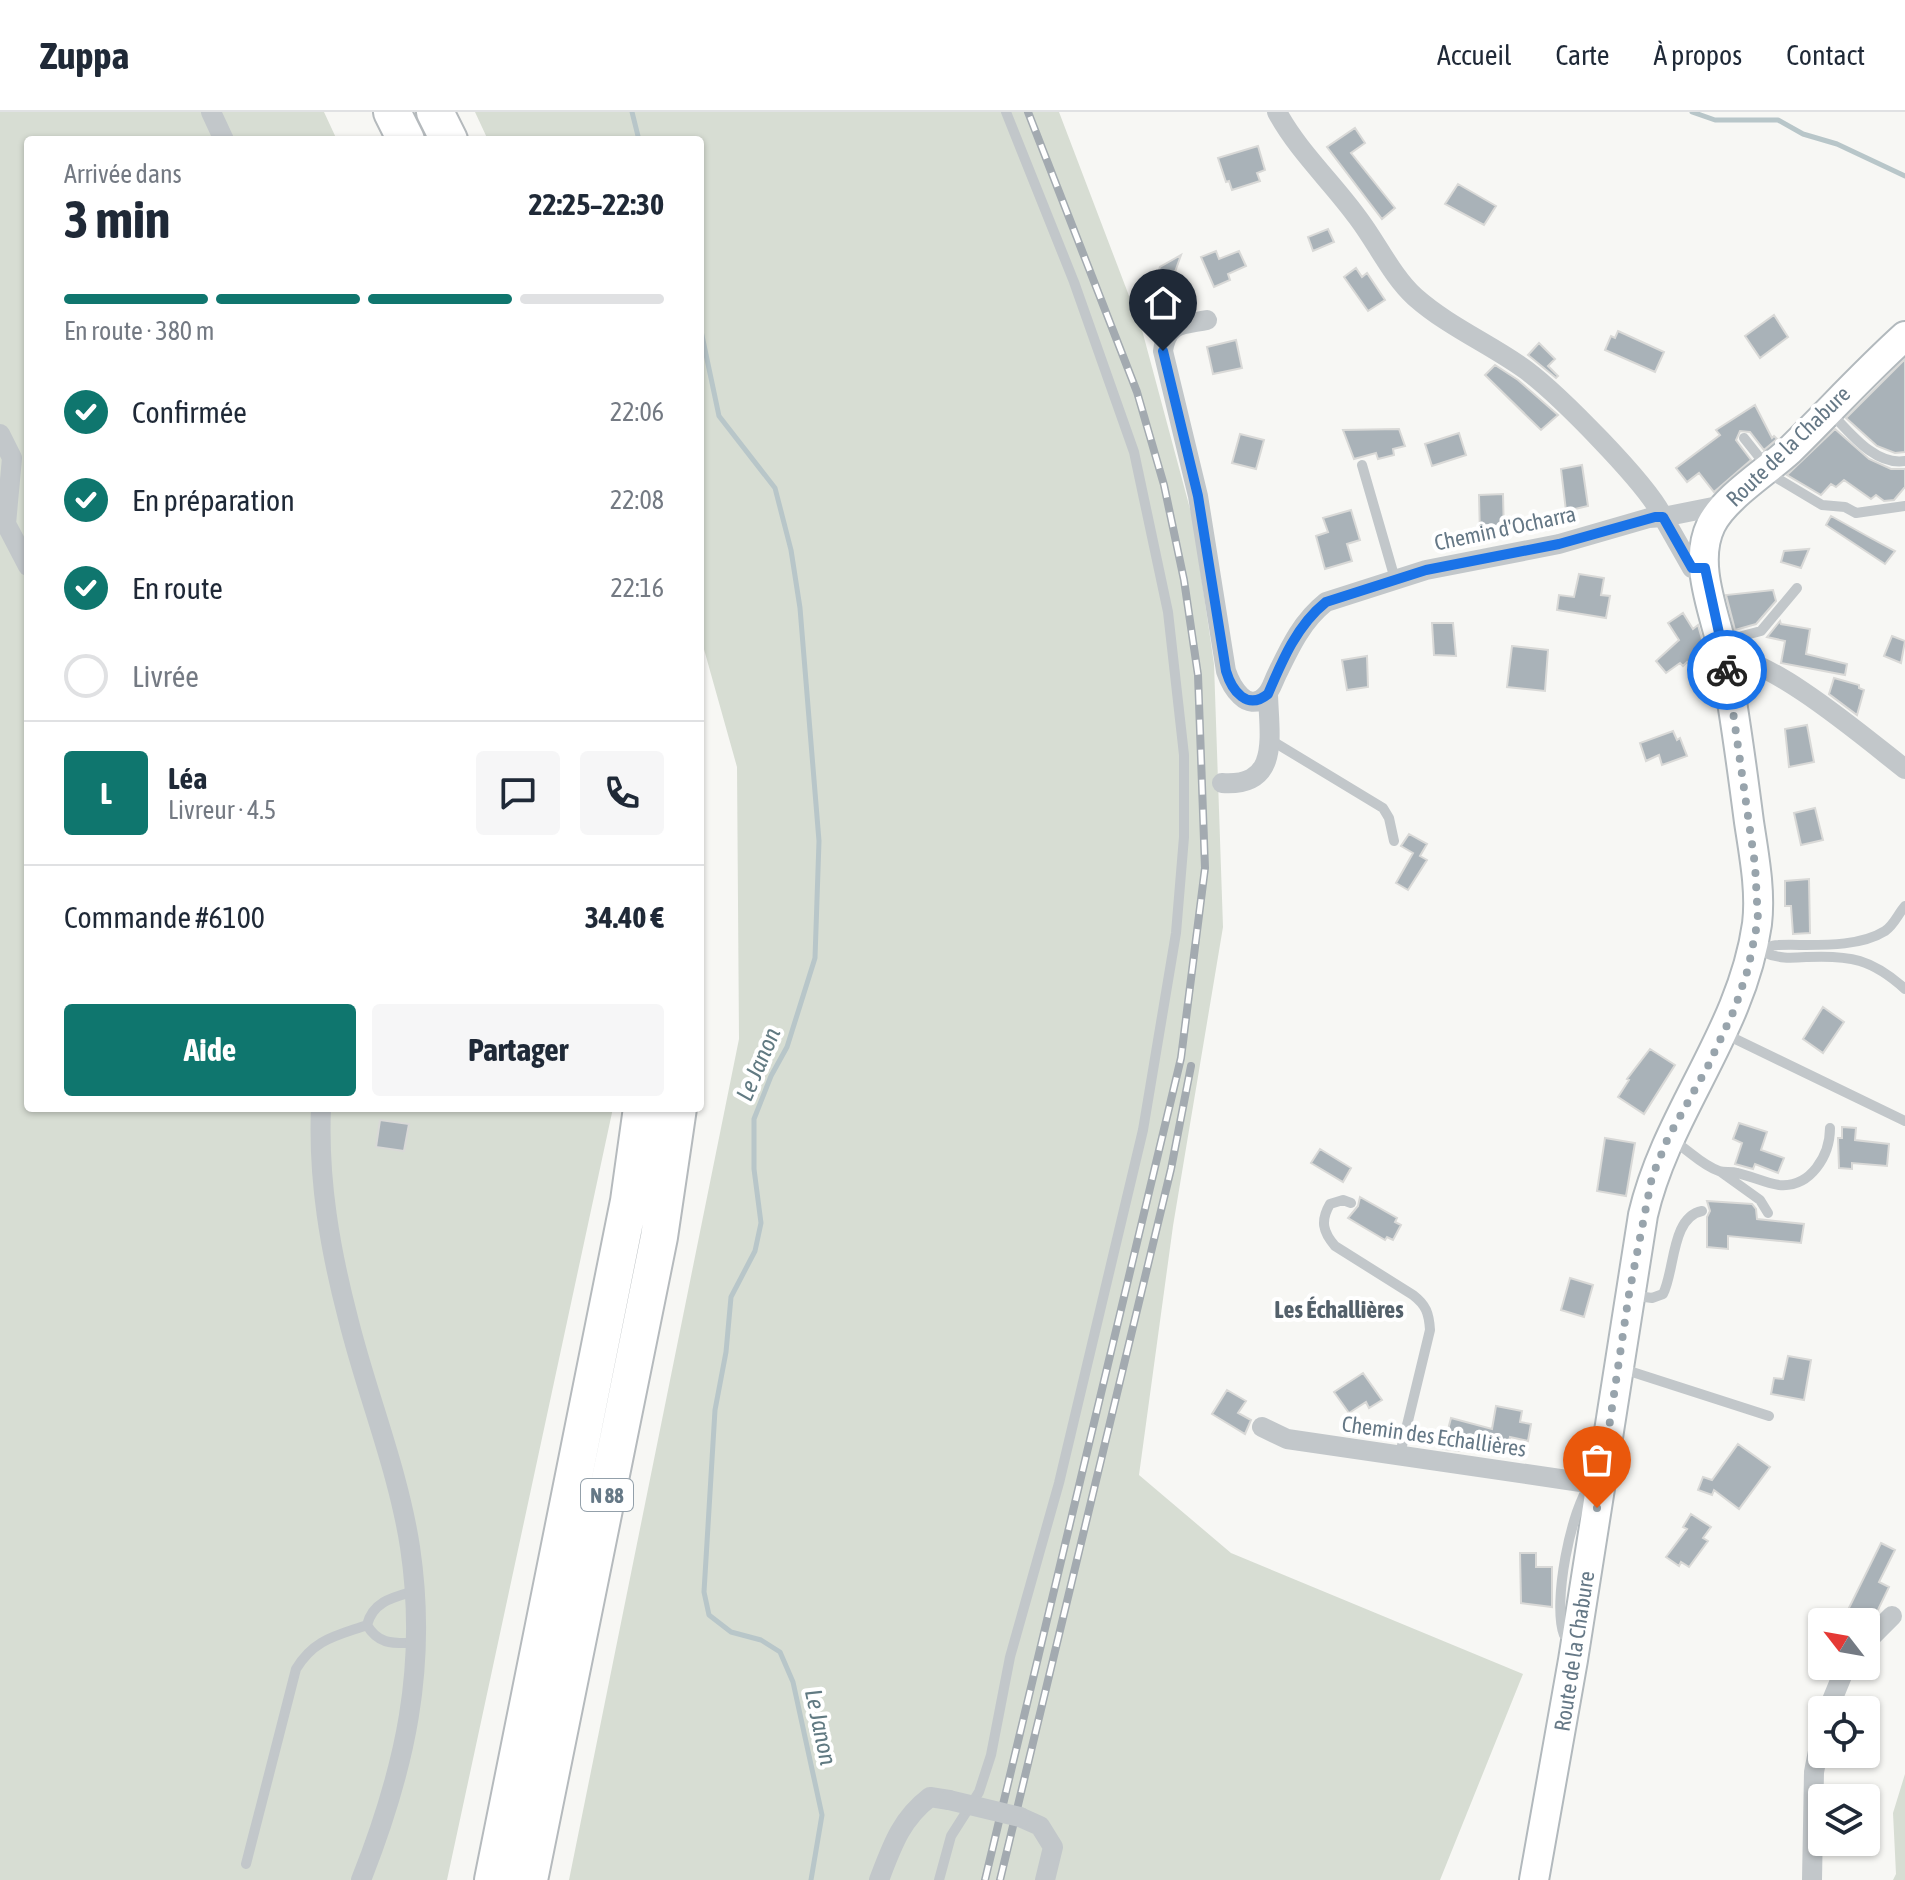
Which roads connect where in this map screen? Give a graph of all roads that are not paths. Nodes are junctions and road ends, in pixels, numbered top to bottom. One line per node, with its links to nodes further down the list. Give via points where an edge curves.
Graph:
1 (211, 112): 6 (street)
2 (392, 112): 7 (highway)
3 (435, 112): 8 (highway)
4 (1006, 112): 61 (lane, via 1134,452 1170,627 1184,755 1184,837 1176,933 1143,1130 1059,1483 1010,1657 991,1755 979,1792 951,1836)
5 (1277, 112): 19 (street, via 1413,295 1536,379 1631,474)
6 (222, 136)
7 (404, 136)
8 (447, 136)
9 (1207, 320): 25 (street, via 1171,329 1163,351 1198,496 1226,671 1238,695 1259,701)
10 (1905, 336): 11 (main road, Route de la Chabure)
11 (1828, 409): 14 (lane, via 1876,454); 16 (main road, Route de la Chabure)
12 (0, 434): 20 (street, via 12,458 6,524)
13 (1744, 438): 16 (lane)
14 (1905, 461)
15 (1362, 465): 22 (lane)
16 (1768, 469): 17 (lane, via 1828,507 1862,513); 18 (main road, Route de la Chabure)
17 (1905, 506)
18 (1721, 510): 19 (street, Chemin d'Ocharra); 21 (main road, Route de la Chabure, via 1706,539)
19 (1663, 517): 21 (street, via 1692,568); 22 (street, Chemin d'Ocharra)
20 (24, 558)
21 (1705, 568): 24 (main road, Route de la Chabure)
22 (1395, 579): 25 (street, Chemin d'Ocharra, via 1326,602 1313,612)
23 (1797, 588): 24 (lane, via 1761,631)
24 (1723, 650): 27 (street, via 1771,671); 31 (main road, Route de la Chabure, via 1755,865)
25 (1268, 694): 26 (street, Chemin d'Ocharra)
26 (1269, 739): 28 (street, Chemin d'Ocharra, via 1262,771 1242,784); 29 (lane, via 1383,808)
27 (1905, 769)
28 (1222, 783)
29 (1394, 841)
30 (1905, 906): 31 (lane, via 1885,931 1869,937)
31 (1758, 950): 32 (lane, via 1778,958 1849,957 1883,970); 33 (main road, Route de la Chabure)
32 (1905, 989)
33 (1723, 1034): 37 (lane); 39 (main road, Route de la Chabure)
34 (321, 1112): 50 (street, via 329,1240 400,1499)
35 (641, 1112): 58 (highway, N 88, via 629,1201)
36 (677, 1112): 59 (highway, N 88, via 659,1237)
37 (1905, 1121)
38 (1830, 1128): 40 (lane, via 1827,1156 1801,1180 1783,1185)
39 (1668, 1138): 40 (lane); 44 (main road, Route de la Chabure, via 1652,1177)
40 (1721, 1172): 43 (lane, via 1760,1200)
41 (1351, 1203): 48 (lane, via 1330,1204 1323,1225 1327,1236 1413,1295 1429,1317)
42 (1702, 1211): 44 (lane, via 1683,1224 1663,1294)
43 (1768, 1213)
44 (1629, 1294): 45 (main road, Route de la Chabure)
45 (1617, 1367): 46 (lane); 49 (main road, Route de la Chabure)
46 (1769, 1416)
47 (1262, 1427): 48 (street, Chemin des Echallières, via 1287,1439)
48 (1400, 1454): 49 (street, Chemin des Echallières)
49 (1596, 1484): 63 (main road, Route de la Chabure, via 1576,1638)
50 (415, 1591): 52 (lane, via 380,1604 370,1612); 54 (street)
51 (1892, 1616): 53 (street)
52 (367, 1625): 54 (lane, via 385,1643); 56 (lane, via 322,1641 296,1669)
53 (1880, 1628)
54 (417, 1643): 57 (street, via 404,1754)
55 (1815, 1768): 64 (street)
56 (246, 1864)
57 (361, 1880)
58 (493, 1880)
59 (529, 1880)
60 (879, 1880): 62 (street, bridge, via 896,1834 911,1811 930,1797 1040,1826 1053,1847)
61 (939, 1880)
62 (1045, 1880)
63 (1534, 1880)
64 (1812, 1880)

